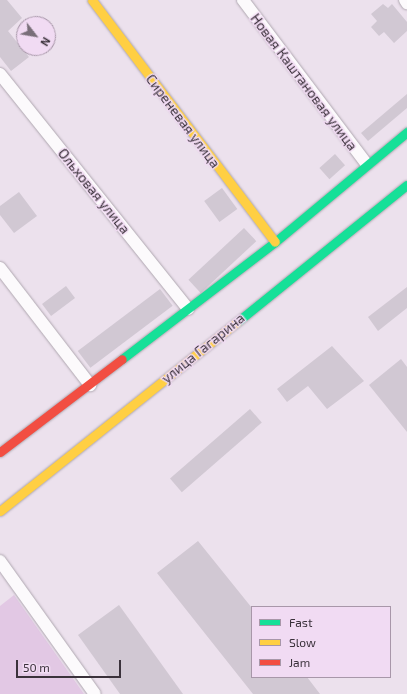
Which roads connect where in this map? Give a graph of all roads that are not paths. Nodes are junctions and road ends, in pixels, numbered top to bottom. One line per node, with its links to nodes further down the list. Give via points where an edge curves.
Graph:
1 (92, 0): 9 (street, Сиреневая улица)
2 (243, 0): 7 (street, Новая Каштановая улица)
3 (405, 0): 4 (street)
4 (407, 3)
5 (0, 74): 11 (street, Ольховая улица)
6 (407, 132): 7 (street)
7 (366, 163): 9 (street)
8 (407, 185): 14 (street, улица Гагарина)
9 (275, 242): 11 (street)
10 (0, 268): 12 (street)
11 (188, 309): 12 (street)
12 (90, 385): 13 (street)
13 (0, 452)
14 (0, 511)
15 (0, 561): 16 (street)
16 (95, 694)

